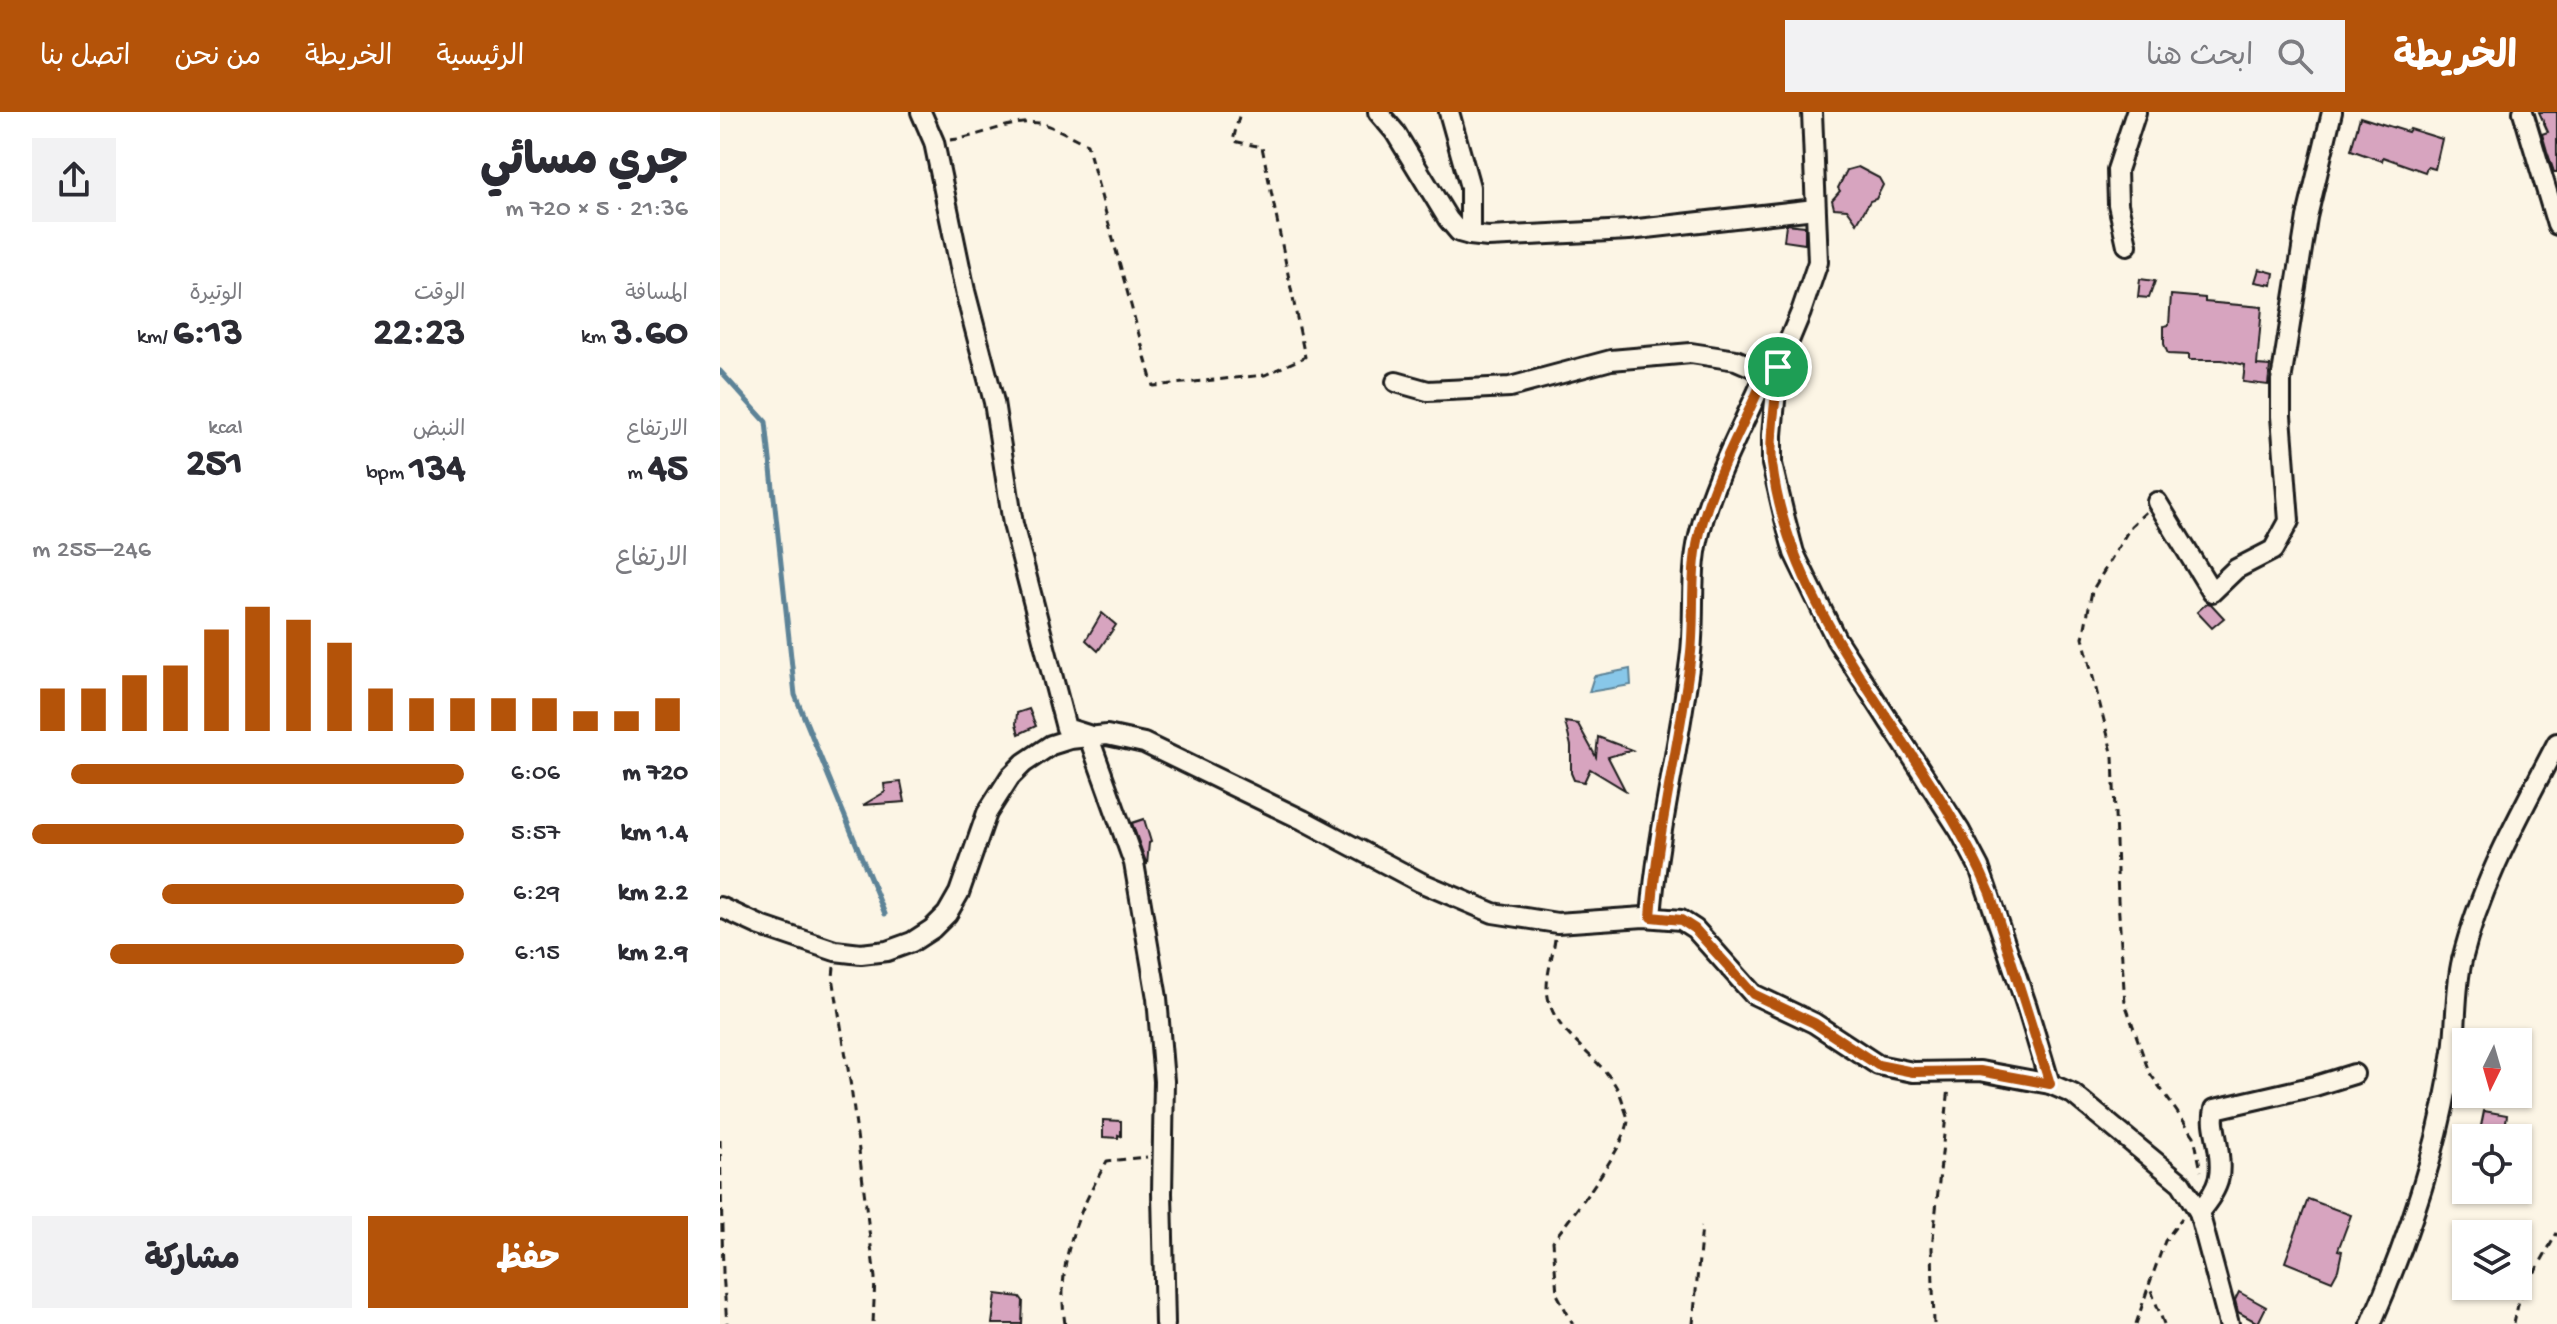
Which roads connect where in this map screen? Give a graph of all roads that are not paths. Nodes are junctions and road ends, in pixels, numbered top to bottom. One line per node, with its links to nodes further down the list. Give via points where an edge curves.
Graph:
1 (921, 112): 15 (street, via 934,142 994,402 1013,524 1054,689 1066,728)
2 (1378, 112): 10 (street, via 1448,219 1459,232)
3 (1449, 112): 10 (street, via 1470,187)
4 (1812, 112): 8 (street)
5 (2136, 112): 11 (street, via 2117,170)
6 (2332, 112): 14 (street, via 2307,217 2281,381 2289,521 2273,550 2236,569 2212,592)
7 (2523, 112): 9 (street)
8 (1815, 209): 10 (street, via 1629,230); 12 (street, via 1818,262)
9 (2557, 225)
10 (1470, 235)
11 (2127, 245)
12 (1772, 370): 13 (street, via 1691,353 1611,360 1510,387 1428,391); 18 (street, via 1724,461 1699,534 1691,653); 20 (street, via 1772,464 1794,553 1836,639 1979,867)
13 (1396, 382)
14 (2157, 502)
15 (1088, 735): 17 (street, via 1051,745 1010,777 987,813 947,914 912,942 887,951 835,951); 18 (street, via 1144,743 1420,882 1493,913 1557,923); 22 (street, via 1126,834 1146,924 1162,1038)
16 (2557, 743): 24 (street, via 2503,849 2473,923 2461,964 2453,1052 2426,1180)
17 (720, 907)
18 (1651, 917): 20 (street, via 1681,920 1753,994 1814,1023 1878,1065 1913,1072 1980,1071)
19 (2354, 1074): 21 (street, via 2215,1109 2219,1184)
20 (2050, 1084): 21 (street, via 2073,1094)
21 (2203, 1207): 23 (street)
22 (1165, 1324)
23 (2229, 1324)
24 (2371, 1324)

